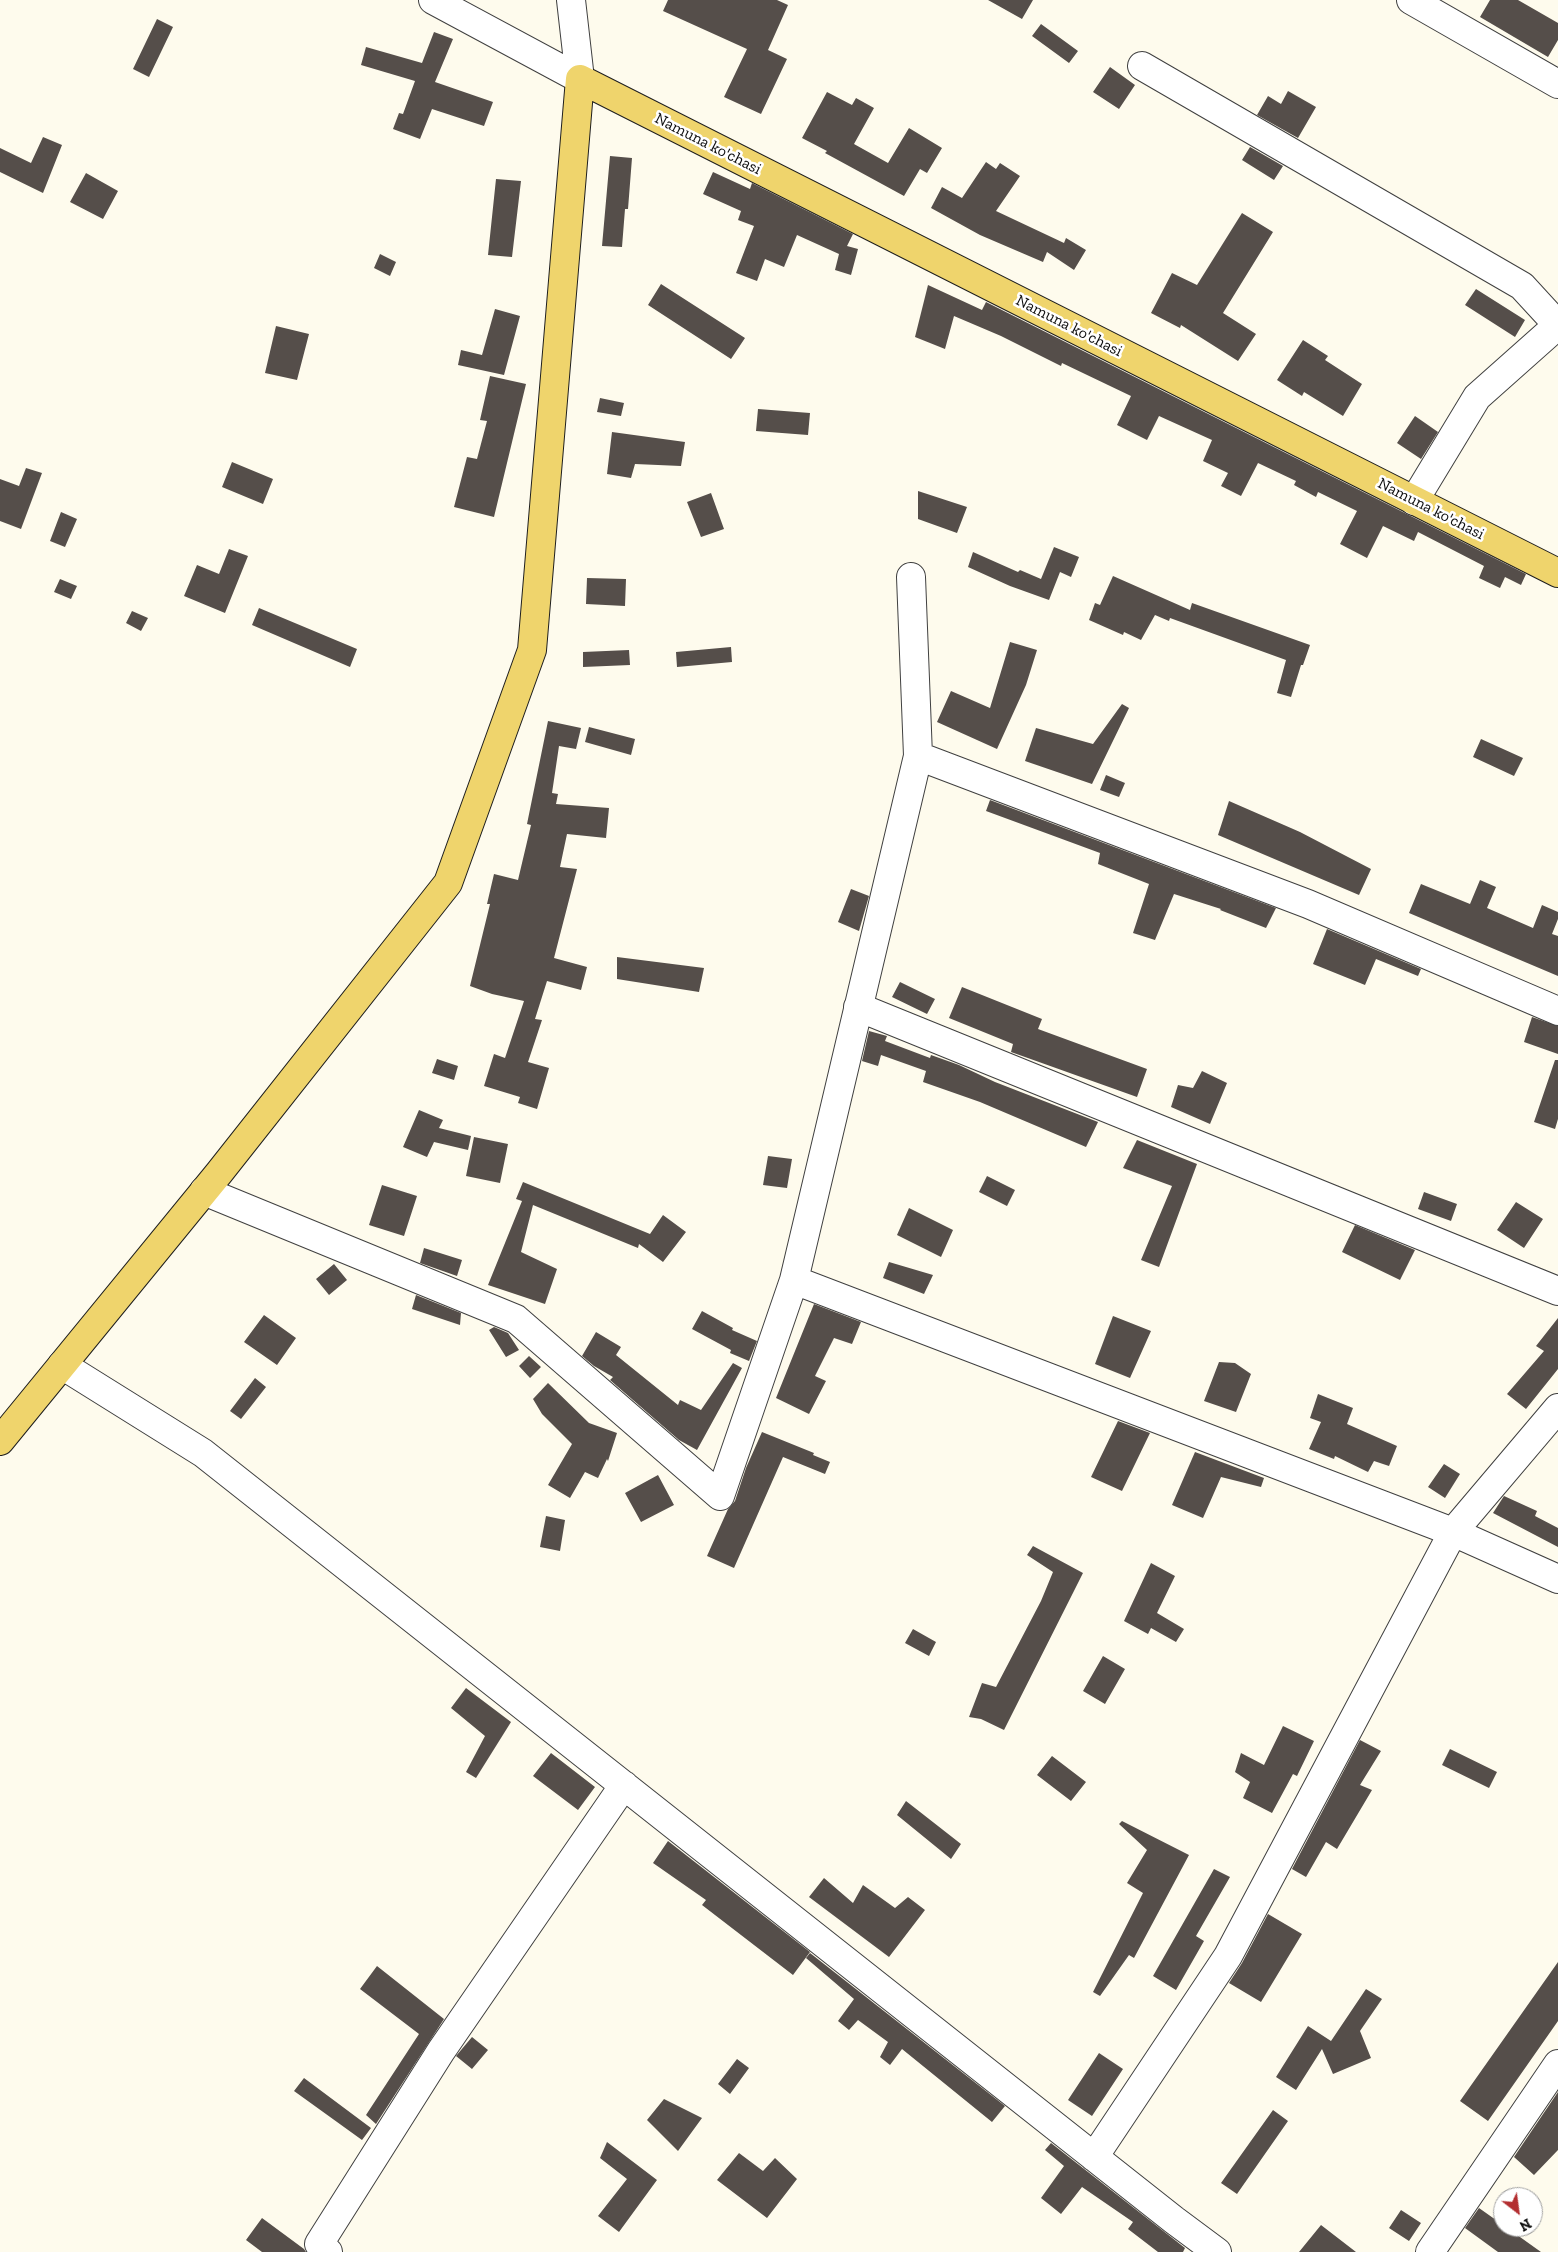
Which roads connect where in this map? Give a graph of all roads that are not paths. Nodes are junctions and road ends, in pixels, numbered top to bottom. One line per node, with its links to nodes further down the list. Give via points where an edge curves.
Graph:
1 (433, 0): 5 (street)
2 (571, 0): 5 (street)
3 (1411, 0): 6 (street)
4 (1142, 66): 7 (street, via 1522,286)
5 (580, 79): 8 (main road, Namuna ko'chasi); 14 (main road, via 532,650 448,883)
6 (1558, 84)
7 (1558, 324): 8 (street, via 1477,397)
8 (1414, 501): 9 (main road, Namuna ko'chasi)
9 (1558, 573)
10 (911, 577): 11 (street)
11 (918, 756): 12 (street); 13 (street, via 1308,904)
12 (858, 1006): 15 (street); 16 (street)
13 (1558, 1011)
14 (204, 1191): 15 (street, via 516,1319 720,1496); 17 (main road)
15 (794, 1280): 20 (street)
16 (1558, 1291)
17 (62, 1365): 19 (main road); 22 (street, via 203,1453)
18 (1558, 1408): 20 (street)
19 (0, 1440)
20 (1453, 1532): 21 (street); 24 (street, via 1228,1956)
21 (1558, 1579)
22 (624, 1786): 24 (street); 25 (street, via 425,2076 319,2244)
23 (1558, 2064): 27 (street)
24 (1094, 2157): 26 (street)
25 (328, 2252)
26 (1217, 2252)
27 (1430, 2252)

